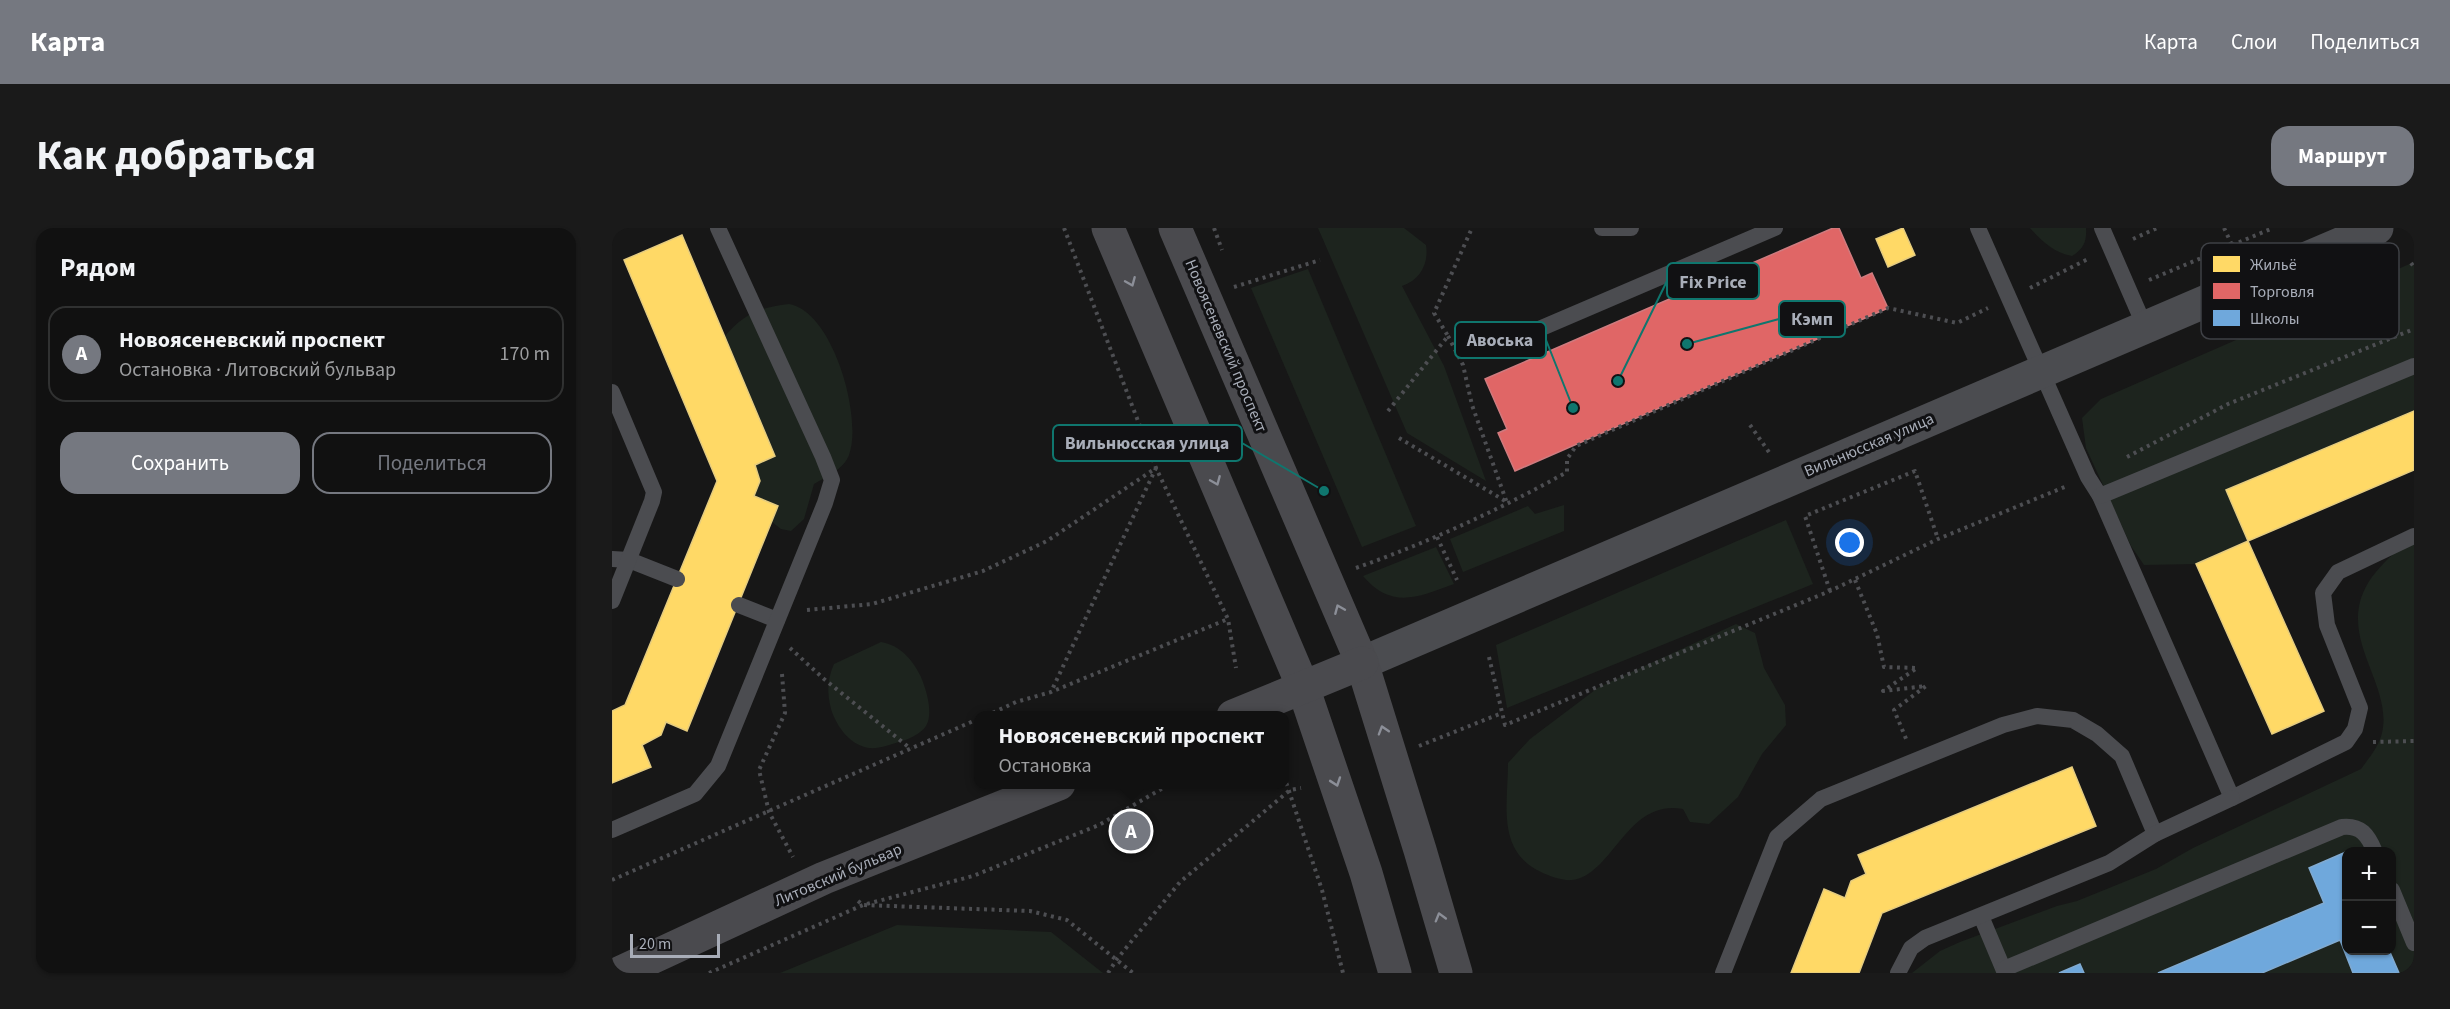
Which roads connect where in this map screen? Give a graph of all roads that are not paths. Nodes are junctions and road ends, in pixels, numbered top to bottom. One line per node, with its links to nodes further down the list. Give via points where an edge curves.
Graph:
1 (718, 228): 23 (lane, via 832,480)
2 (1108, 228): 25 (main road, one-way to 25)
3 (1175, 228): 24 (main road, Новоясеневский проспект, one-way to 3)
4 (1602, 228): 5 (lane)
5 (1631, 228)
6 (1775, 228): 13 (lane)
7 (1978, 228): 15 (lane)
8 (2102, 228): 12 (lane)
9 (2377, 228): 10 (street, Вильнюсская улица)
10 (2342, 243)
11 (2201, 303): 12 (street, Вильнюсская улица)
12 (2145, 327): 15 (street, Вильнюсская улица)
13 (1502, 345)
14 (2414, 366): 17 (lane)
15 (2041, 372): 17 (lane); 24 (street, Вильнюсская улица)
16 (612, 392): 19 (lane, via 654,492)
17 (2100, 496): 28 (lane)
18 (2414, 536): 28 (lane, via 2338,572 2323,593 2327,625 2361,708 2346,742)
19 (620, 559): 20 (lane); 21 (lane)
20 (677, 579)
21 (612, 601)
22 (739, 605): 23 (lane)
23 (777, 621): 29 (lane, via 718,766 695,794)
24 (1362, 663): 25 (main road); 39 (main road, Новоясеневский проспект, one-way to 24)
25 (1304, 687): 26 (main road); 38 (main road, one-way to 38)
26 (1245, 711)
27 (1046, 789): 37 (main road, Литовский бульвар, via 824,878)
28 (2232, 798): 30 (lane)
29 (612, 830)
30 (2155, 834): 33 (lane, via 2109,863); 36 (lane, via 2122,756 2097,734 2073,720 2037,716 2003,725 1821,799 1778,837)
31 (2372, 847): 35 (lane, via 2363,831 2342,827)
32 (2396, 901): 34 (lane)
33 (1981, 916): 35 (lane); 40 (lane, via 1925,938 1911,948)
34 (2414, 943)
35 (2005, 971)
36 (1726, 972)
37 (620, 973)
38 (1395, 973)
39 (1456, 973)
40 (1898, 973)

